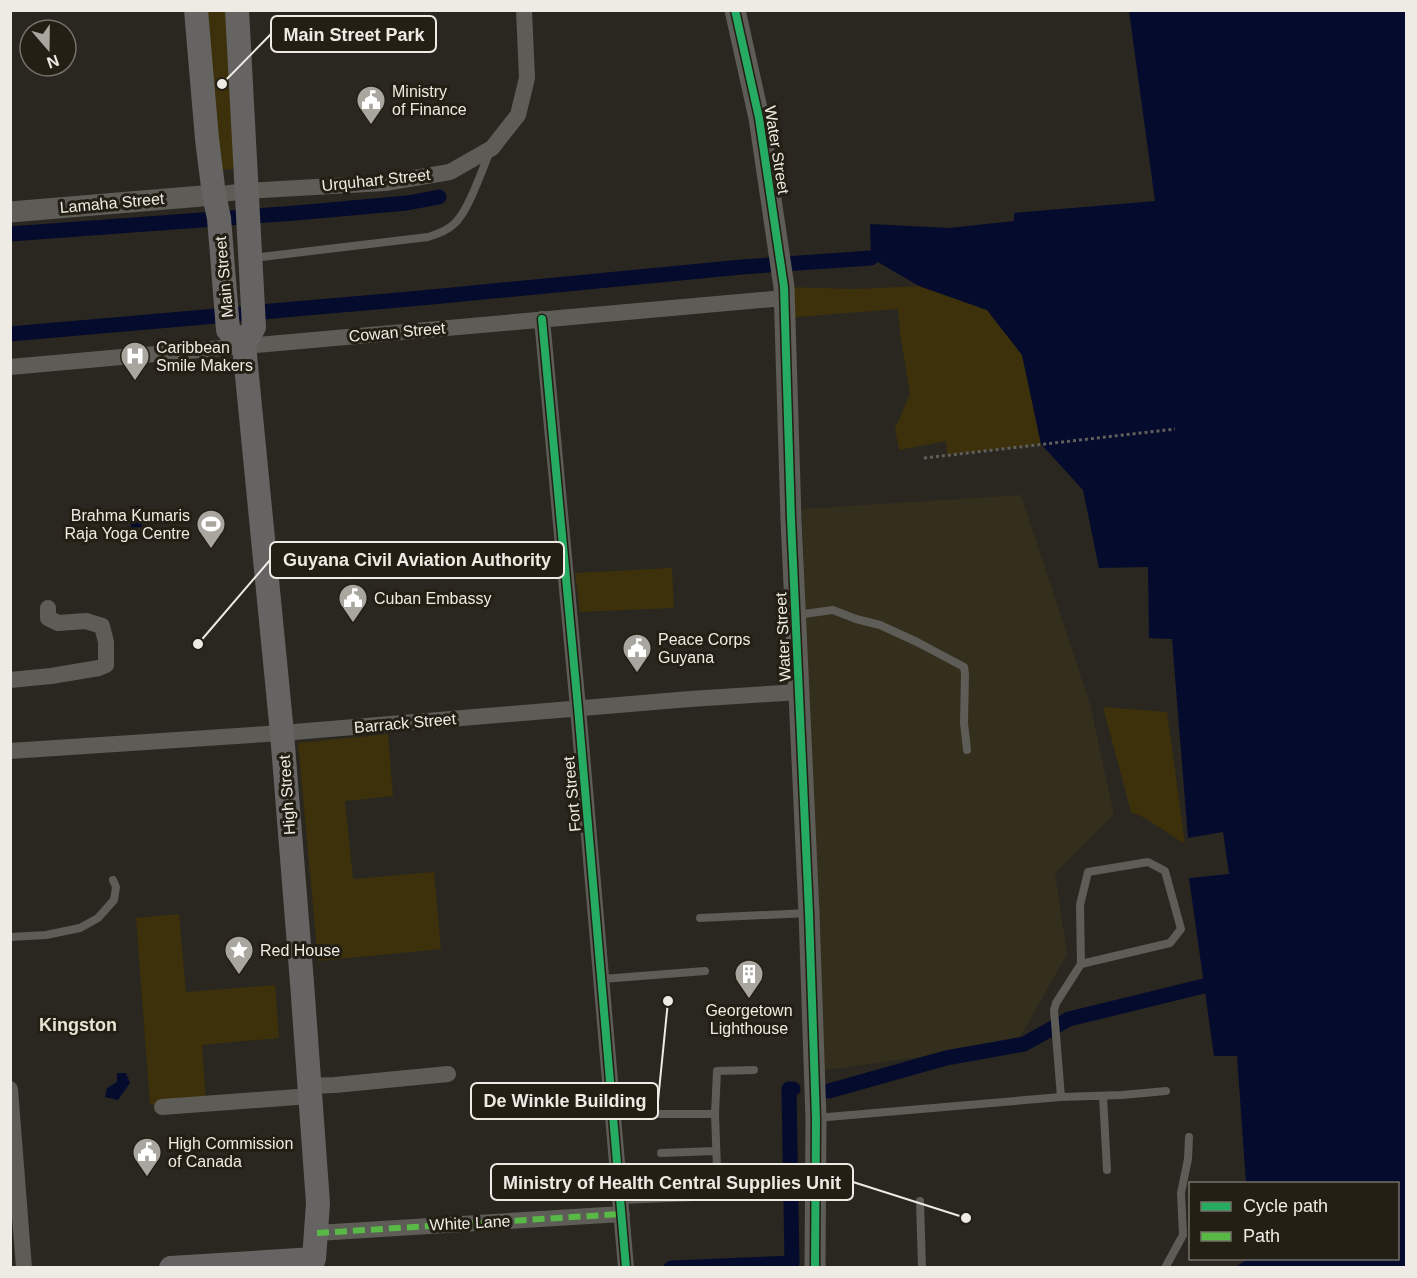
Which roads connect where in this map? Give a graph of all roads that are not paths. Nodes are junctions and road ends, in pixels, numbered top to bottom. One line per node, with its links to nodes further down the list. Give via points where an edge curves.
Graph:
1 (196, 10): 7 (main road, Main Street)
2 (237, 10): 6 (main road, Main Street)
3 (524, 10): 5 (street, Urquhart Street, via 527,78 518,115)
4 (735, 10): 10 (street, Water Street, via 759,118)
5 (492, 148): 6 (street, Urquhart Street, via 450,172); 9 (lane, via 462,214 444,231 428,237)
6 (247, 202): 7 (street, Urquhart Street); 9 (main road, Main Street)
7 (217, 206): 8 (street, Lamaha Street); 12 (main road, Main Street)
8 (10, 212)
9 (250, 258): 12 (main road, Main Street)
10 (784, 292): 11 (street, Cowan Street); 15 (street, Water Street)
11 (542, 319): 12 (street, Cowan Street); 18 (street, Fort Street)
12 (242, 334): 13 (street, Cowan Street); 19 (main road, High Street)
13 (10, 368)
14 (48, 608): 16 (street, via 48,618 58,623 86,621 102,626 106,665)
15 (795, 615): 17 (street, Water Street); 20 (lane, via 833,610 880,625 964,667)
16 (10, 680)
17 (799, 692): 18 (street, Barrack Street); 23 (street, Water Street)
18 (578, 708): 19 (street, Barrack Street); 28 (street, Fort Street)
19 (282, 733): 21 (street, Barrack Street); 32 (main road, High Street)
20 (967, 750)
21 (10, 751)
22 (113, 880): 25 (lane, via 114,900 98,918 80,928)
23 (809, 913): 24 (lane); 39 (street, Water Street)
24 (700, 918)
25 (10, 937)
26 (1080, 964): 26 (lane, via 1170,943 1181,929 1165,871 1148,862 1088,872 1080,905); 35 (lane, via 1054,1010)
27 (705, 971): 28 (lane)
28 (602, 979): 37 (street, Fort Street)
29 (754, 1070): 38 (lane, via 717,1071)
30 (448, 1074): 32 (street)
31 (10, 1089): 48 (street)
32 (310, 1091): 36 (street); 46 (main road, High Street, via 318,1203)
33 (1166, 1091): 34 (lane)
34 (1103, 1096): 35 (lane); 43 (lane)
35 (1061, 1097): 39 (lane)
36 (162, 1107)
37 (614, 1114): 38 (lane); 45 (street, Fort Street)
38 (716, 1114): 41 (lane)
39 (816, 1119): 51 (street, Water Street)
40 (1190, 1137): 53 (lane, via 1181,1193 1183,1235)
41 (716, 1151): 42 (lane); 45 (lane, via 718,1196)
42 (661, 1153)
43 (1107, 1170)
44 (920, 1201): 52 (lane)
45 (622, 1207): 46 (street, White Lane); 50 (street, Fort Street)
46 (310, 1255): 47 (main road)
47 (258, 1265): 49 (main road)
48 (24, 1268)
49 (171, 1268)
50 (626, 1268)
51 (815, 1268)
52 (922, 1268)
53 (1165, 1268)

